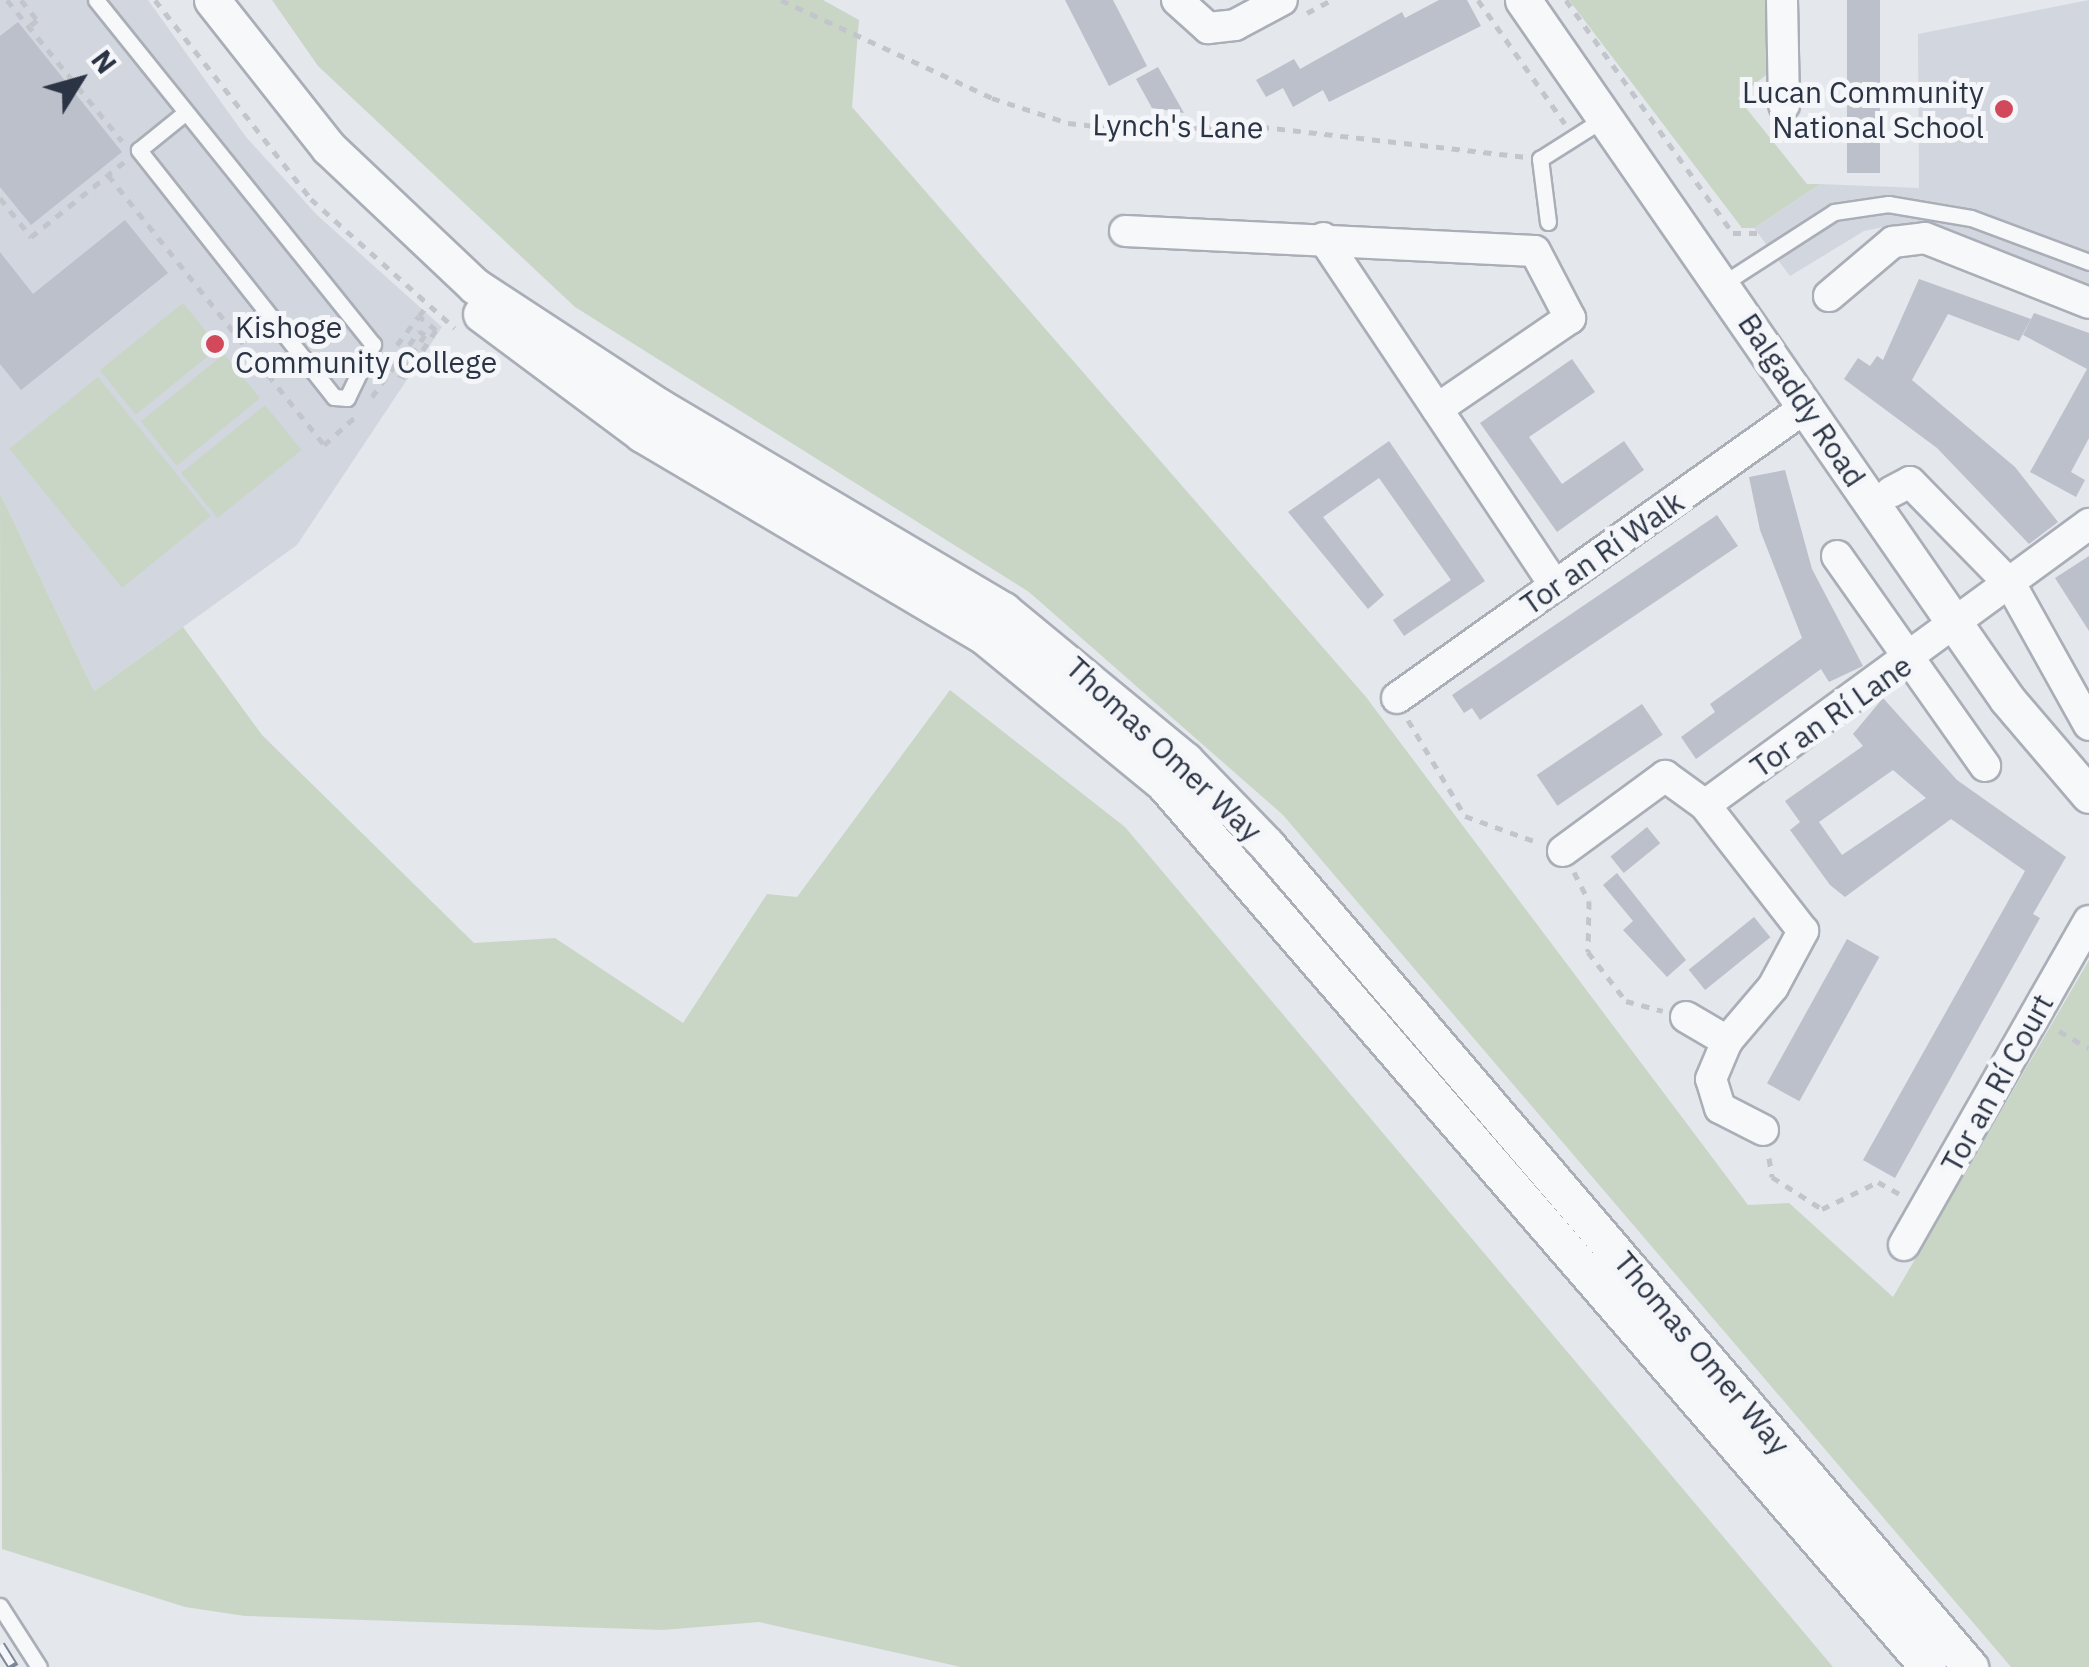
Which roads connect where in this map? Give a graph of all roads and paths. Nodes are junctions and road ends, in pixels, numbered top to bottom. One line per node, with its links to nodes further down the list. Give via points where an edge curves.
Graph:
1 (7, 0): 14 (path)
2 (22, 0): 14 (path, via 37,20)
3 (96, 0): 16 (lane)
4 (155, 0): 31 (path, via 311,199)
5 (191, 0): 58 (street, Thomas Omer Way, via 316,160 478,312 642,434 984,637 1163,783)
6 (212, 0): 59 (street, Thomas Omer Way, via 329,148 474,286 660,407 1004,610 1185,760 1279,859)
7 (781, 0): 19 (path, Lynch's Lane, via 992,98 1068,123 1143,131 1246,124)
8 (1176, 0): 9 (street, via 1208,28 1235,25)
9 (1282, 0)
10 (1478, 0): 17 (path)
11 (1522, 0): 17 (street, Balgaddy Road)
12 (1566, 0): 24 (path)
13 (1782, 0): 15 (street)
14 (29, 27): 18 (path)
15 (1784, 105)
16 (186, 112): 16 (lane, via 373,344 347,398 334,397 138,150)
17 (1588, 127): 19 (lane); 27 (street, Balgaddy Road)
18 (132, 155)
19 (1540, 159): 22 (lane)
20 (108, 175): 21 (path, via 31,236)
21 (0, 198)
22 (1548, 222)
23 (1124, 231): 25 (street)
24 (1733, 233)
25 (1323, 238): 34 (street); 34 (street, via 1535,252 1570,318)
26 (2089, 262): 27 (lane, via 1971,218 1888,204 1834,212)
27 (1724, 282): 33 (street, Balgaddy Road)
28 (1829, 296): 29 (street, via 1893,242 1926,238)
29 (2089, 302)
30 (419, 316): 32 (path)
31 (460, 332)
32 (397, 345)
33 (1806, 408): 39 (street, Tor an Rí Walk); 40 (street, Balgaddy Road)
34 (1438, 409): 39 (street)
35 (1892, 492): 38 (street, via 1910,482)
36 (2089, 524): 38 (street, Tor an Rí Lane)
37 (1837, 556): 41 (street)
38 (2011, 585): 40 (street, Tor an Rí Lane); 43 (street)
39 (1555, 586): 42 (street, Tor an Rí Walk)
40 (1955, 624): 41 (street, Tor an Rí Lane); 45 (street, Balgaddy Road)
41 (1909, 661): 44 (street); 46 (street, Tor an Rí Lane)
42 (1397, 698): 47 (path, via 1466,816)
43 (2089, 726)
44 (1985, 766)
45 (2089, 794)
46 (1705, 804): 47 (street, via 1665,776); 51 (street, via 1802,931 1773,987)
47 (1563, 852): 49 (path, via 1588,902 1588,952 1626,1001)
48 (2089, 920): 54 (street, Tor an Rí Court)
49 (1686, 1017): 51 (street)
50 (2044, 1022): 52 (path)
51 (1727, 1040): 53 (street, via 1711,1080 1720,1108)
52 (2089, 1048)
53 (1764, 1130): 54 (path, via 1772,1176 1814,1206 1833,1208 1878,1182)
54 (1926, 1210): 55 (street, Tor an Rí Court)
55 (1904, 1245)
56 (0, 1606): 57 (lane)
57 (39, 1667)
58 (1928, 1667)
59 (1970, 1667)

